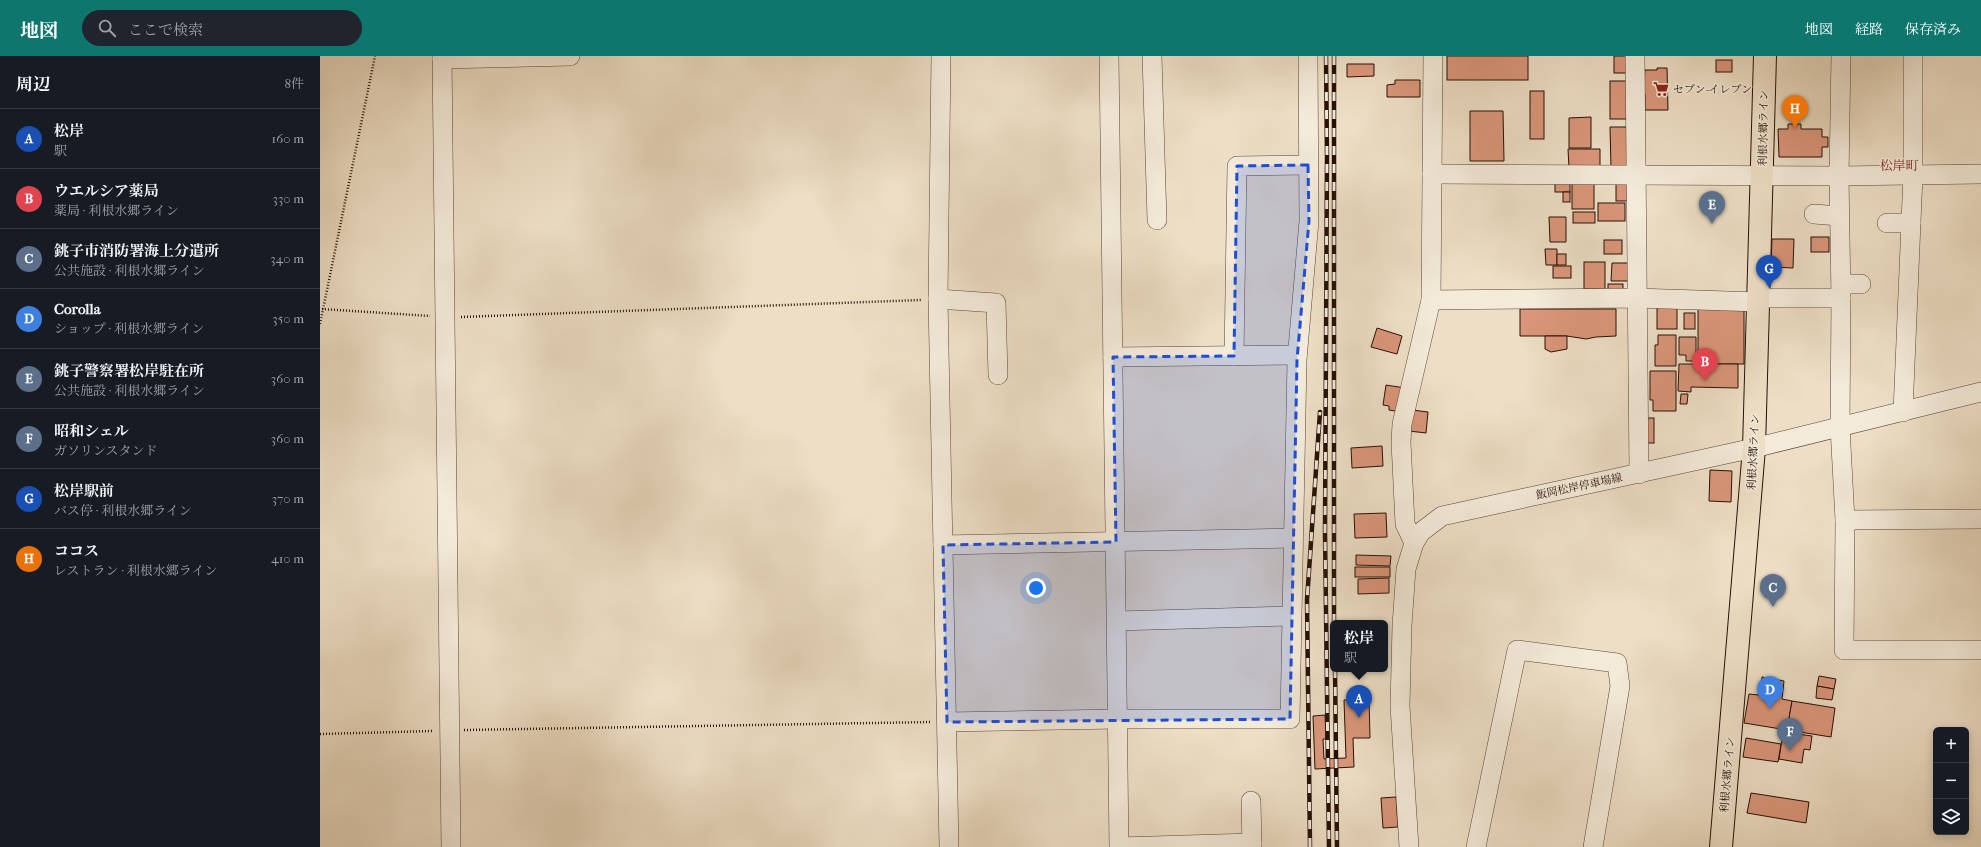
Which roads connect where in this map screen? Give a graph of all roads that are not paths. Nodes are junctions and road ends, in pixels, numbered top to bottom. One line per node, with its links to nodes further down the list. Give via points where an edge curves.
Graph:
1 (570, 56): 11 (street)
2 (941, 56): 27 (street)
3 (1109, 56): 32 (street)
4 (1152, 56): 21 (street)
5 (1308, 56): 12 (street)
6 (1433, 56): 13 (street)
7 (1635, 56): 15 (street)
8 (1765, 56): 16 (highway, 利根水郷ライン)
9 (1841, 56): 18 (street)
10 (1913, 56): 17 (street)
11 (442, 58): 53 (street)
12 (1308, 165): 30 (street, via 1309,221); 31 (street, via 1237,166)
13 (1432, 174): 15 (street); 28 (street)
14 (1981, 174): 17 (street)
15 (1636, 175): 16 (street); 26 (street)
16 (1762, 175): 18 (street); 29 (highway, 利根水郷ライン)
17 (1913, 175): 18 (street); 23 (street)
18 (1839, 176): 20 (street)
19 (1814, 214): 20 (street)
20 (1839, 216): 25 (street)
21 (1157, 220)
22 (1887, 223): 23 (street)
23 (1911, 223): 35 (street)
24 (1861, 284): 25 (street)
25 (1841, 291): 29 (street); 36 (street)
26 (1636, 298): 28 (street); 29 (street); 38 (street)
27 (938, 299): 33 (street, via 996,303); 44 (street)
28 (1431, 300): 43 (street, via 1402,424 1405,524)
29 (1759, 300): 37 (highway, 利根水郷ライン)
30 (1297, 355): 31 (street); 41 (street)
31 (1234, 356): 32 (street)
32 (1113, 357): 42 (street)
33 (998, 375)
34 (1981, 392): 35 (street, 飯岡松岸停車場線)
35 (1903, 412): 36 (street, 飯岡松岸停車場線)
36 (1840, 427): 37 (street, 飯岡松岸停車場線); 40 (street)
37 (1754, 448): 38 (street, 飯岡松岸停車場線); 57 (highway, 利根水郷ライン)
38 (1639, 474): 43 (street, 飯岡松岸停車場線, via 1442,516 1421,532)
39 (1981, 519): 40 (street)
40 (1845, 520): 47 (street, via 1844,650)
41 (1293, 538): 42 (street); 45 (street)
42 (1116, 542): 44 (street); 46 (street)
43 (1414, 543): 52 (street, via 1406,569 1400,706)
44 (943, 545): 49 (street)
45 (1291, 616): 46 (street); 48 (street, via 1290,719)
46 (1117, 621): 48 (street)
47 (1981, 650)
48 (1118, 719): 49 (street); 51 (street, via 1119,847)
49 (947, 722): 54 (street)
50 (1251, 802): 51 (street)
51 (1252, 845)
52 (1414, 846)
53 (450, 847)
54 (949, 847)
55 (1476, 847): 56 (street, via 1517,650 1617,663 1620,686)
56 (1593, 847)
57 (1721, 847)

